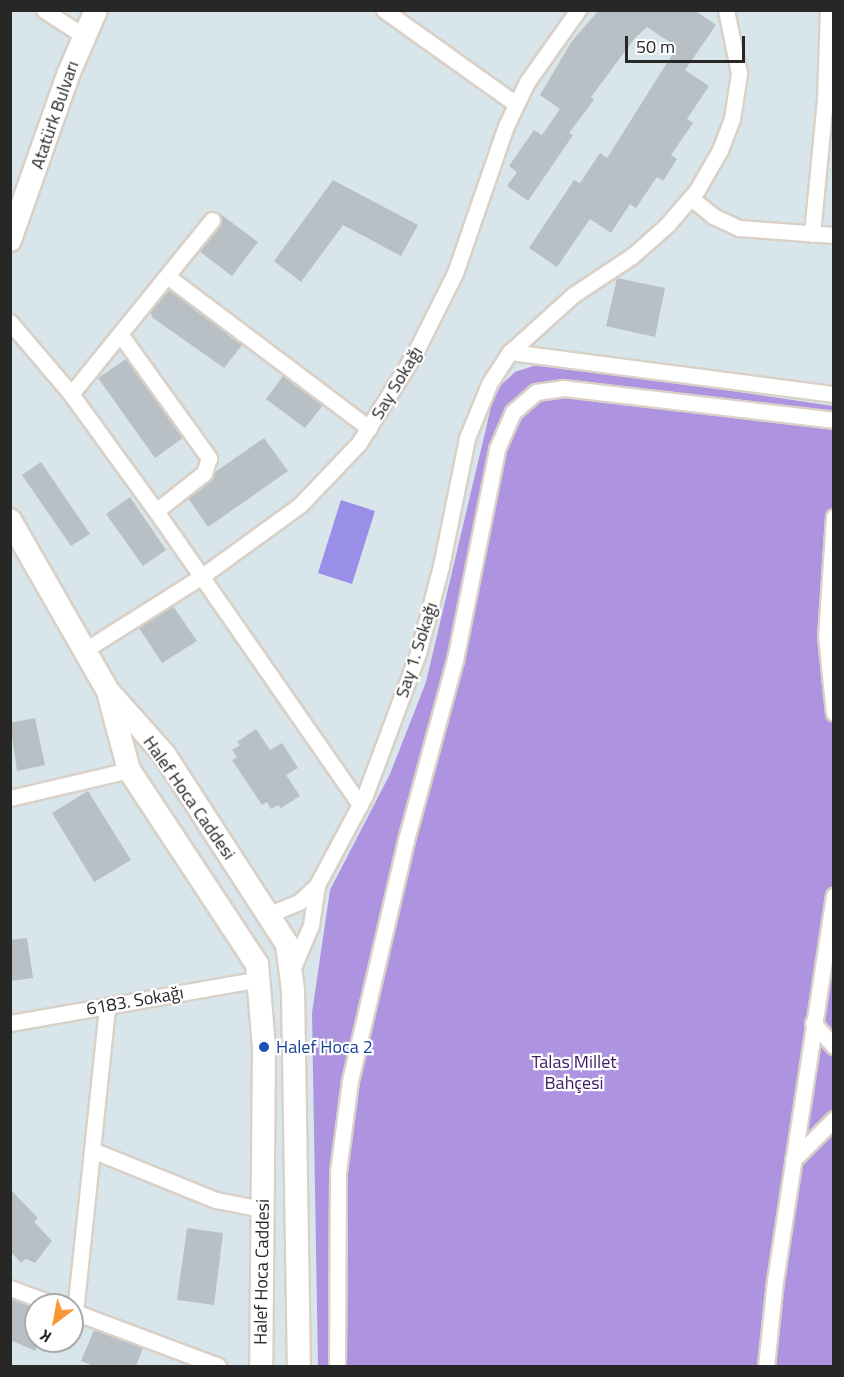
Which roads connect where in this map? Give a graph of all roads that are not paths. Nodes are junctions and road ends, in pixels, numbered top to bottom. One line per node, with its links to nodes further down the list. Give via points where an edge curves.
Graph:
1 (44, 10): 7 (street)
2 (96, 10): 7 (main road, Atatürk Bulvarı)
3 (384, 10): 8 (street)
4 (578, 10): 8 (street, Say Sokağı, via 539,61)
5 (726, 10): 9 (street, Say 1. Sokağı, via 739,58 736,103 720,150)
6 (828, 10): 12 (street, via 825,99)
7 (84, 36): 11 (main road, Atatürk Bulvarı)
8 (516, 104): 21 (street, Say Sokağı, via 454,273 415,353)
9 (691, 198): 12 (street, via 713,216 739,228); 17 (street, Say 1. Sokağı, via 650,241 573,295)
10 (212, 220): 14 (street)
11 (13, 231)
12 (812, 234): 13 (street)
13 (834, 236)
14 (167, 276): 16 (street); 21 (street)
15 (10, 322): 18 (street)
16 (120, 334): 18 (street); 22 (street, via 209,458 204,473)
17 (510, 352): 19 (street); 31 (street, Say 1. Sokağı, via 489,384 473,420 426,625)
18 (71, 394): 22 (street)
19 (834, 394)
20 (834, 420): 50 (street, via 563,388 536,392 513,412 497,449 456,660 401,859 350,1081 338,1172)
21 (369, 428): 25 (street, Say Sokağı, via 341,464 300,505)
22 (156, 511): 25 (street)
23 (834, 517): 28 (street, via 826,636)
24 (10, 520): 26 (main road)
25 (202, 576): 26 (street, Say Sokağı); 31 (street)
26 (85, 650): 27 (main road)
27 (108, 691): 29 (main road, Halef Hoca Caddesi); 34 (main road, Halef Hoca Caddesi, via 164,754)
28 (834, 713)
29 (129, 770): 30 (street); 36 (main road, Halef Hoca Caddesi, via 257,964)
30 (10, 798)
31 (360, 805): 32 (street, Say 1. Sokağı)
32 (317, 885): 34 (street, Say 1. Sokağı, via 299,902); 35 (street, via 311,925)
33 (834, 894): 39 (street)
34 (267, 915): 35 (main road, Halef Hoca Caddesi, via 287,944)
35 (291, 972): 49 (main road, Halef Hoca Caddesi)
36 (259, 979): 37 (street, 6183. Sokağı); 44 (main road, Halef Hoca Caddesi, via 264,1047)
37 (107, 1006): 38 (street, 6183. Sokağı); 42 (street)
38 (10, 1023)
39 (813, 1023): 40 (street); 43 (street)
40 (834, 1046)
41 (834, 1119): 43 (street)
42 (92, 1150): 44 (street, via 216,1200); 45 (street)
43 (793, 1160): 51 (street)
44 (262, 1209): 48 (main road, Halef Hoca Caddesi)
45 (76, 1293)
46 (84, 1315): 47 (street)
47 (218, 1366)
48 (261, 1366)
49 (299, 1366)
50 (337, 1366)
51 (766, 1366)

